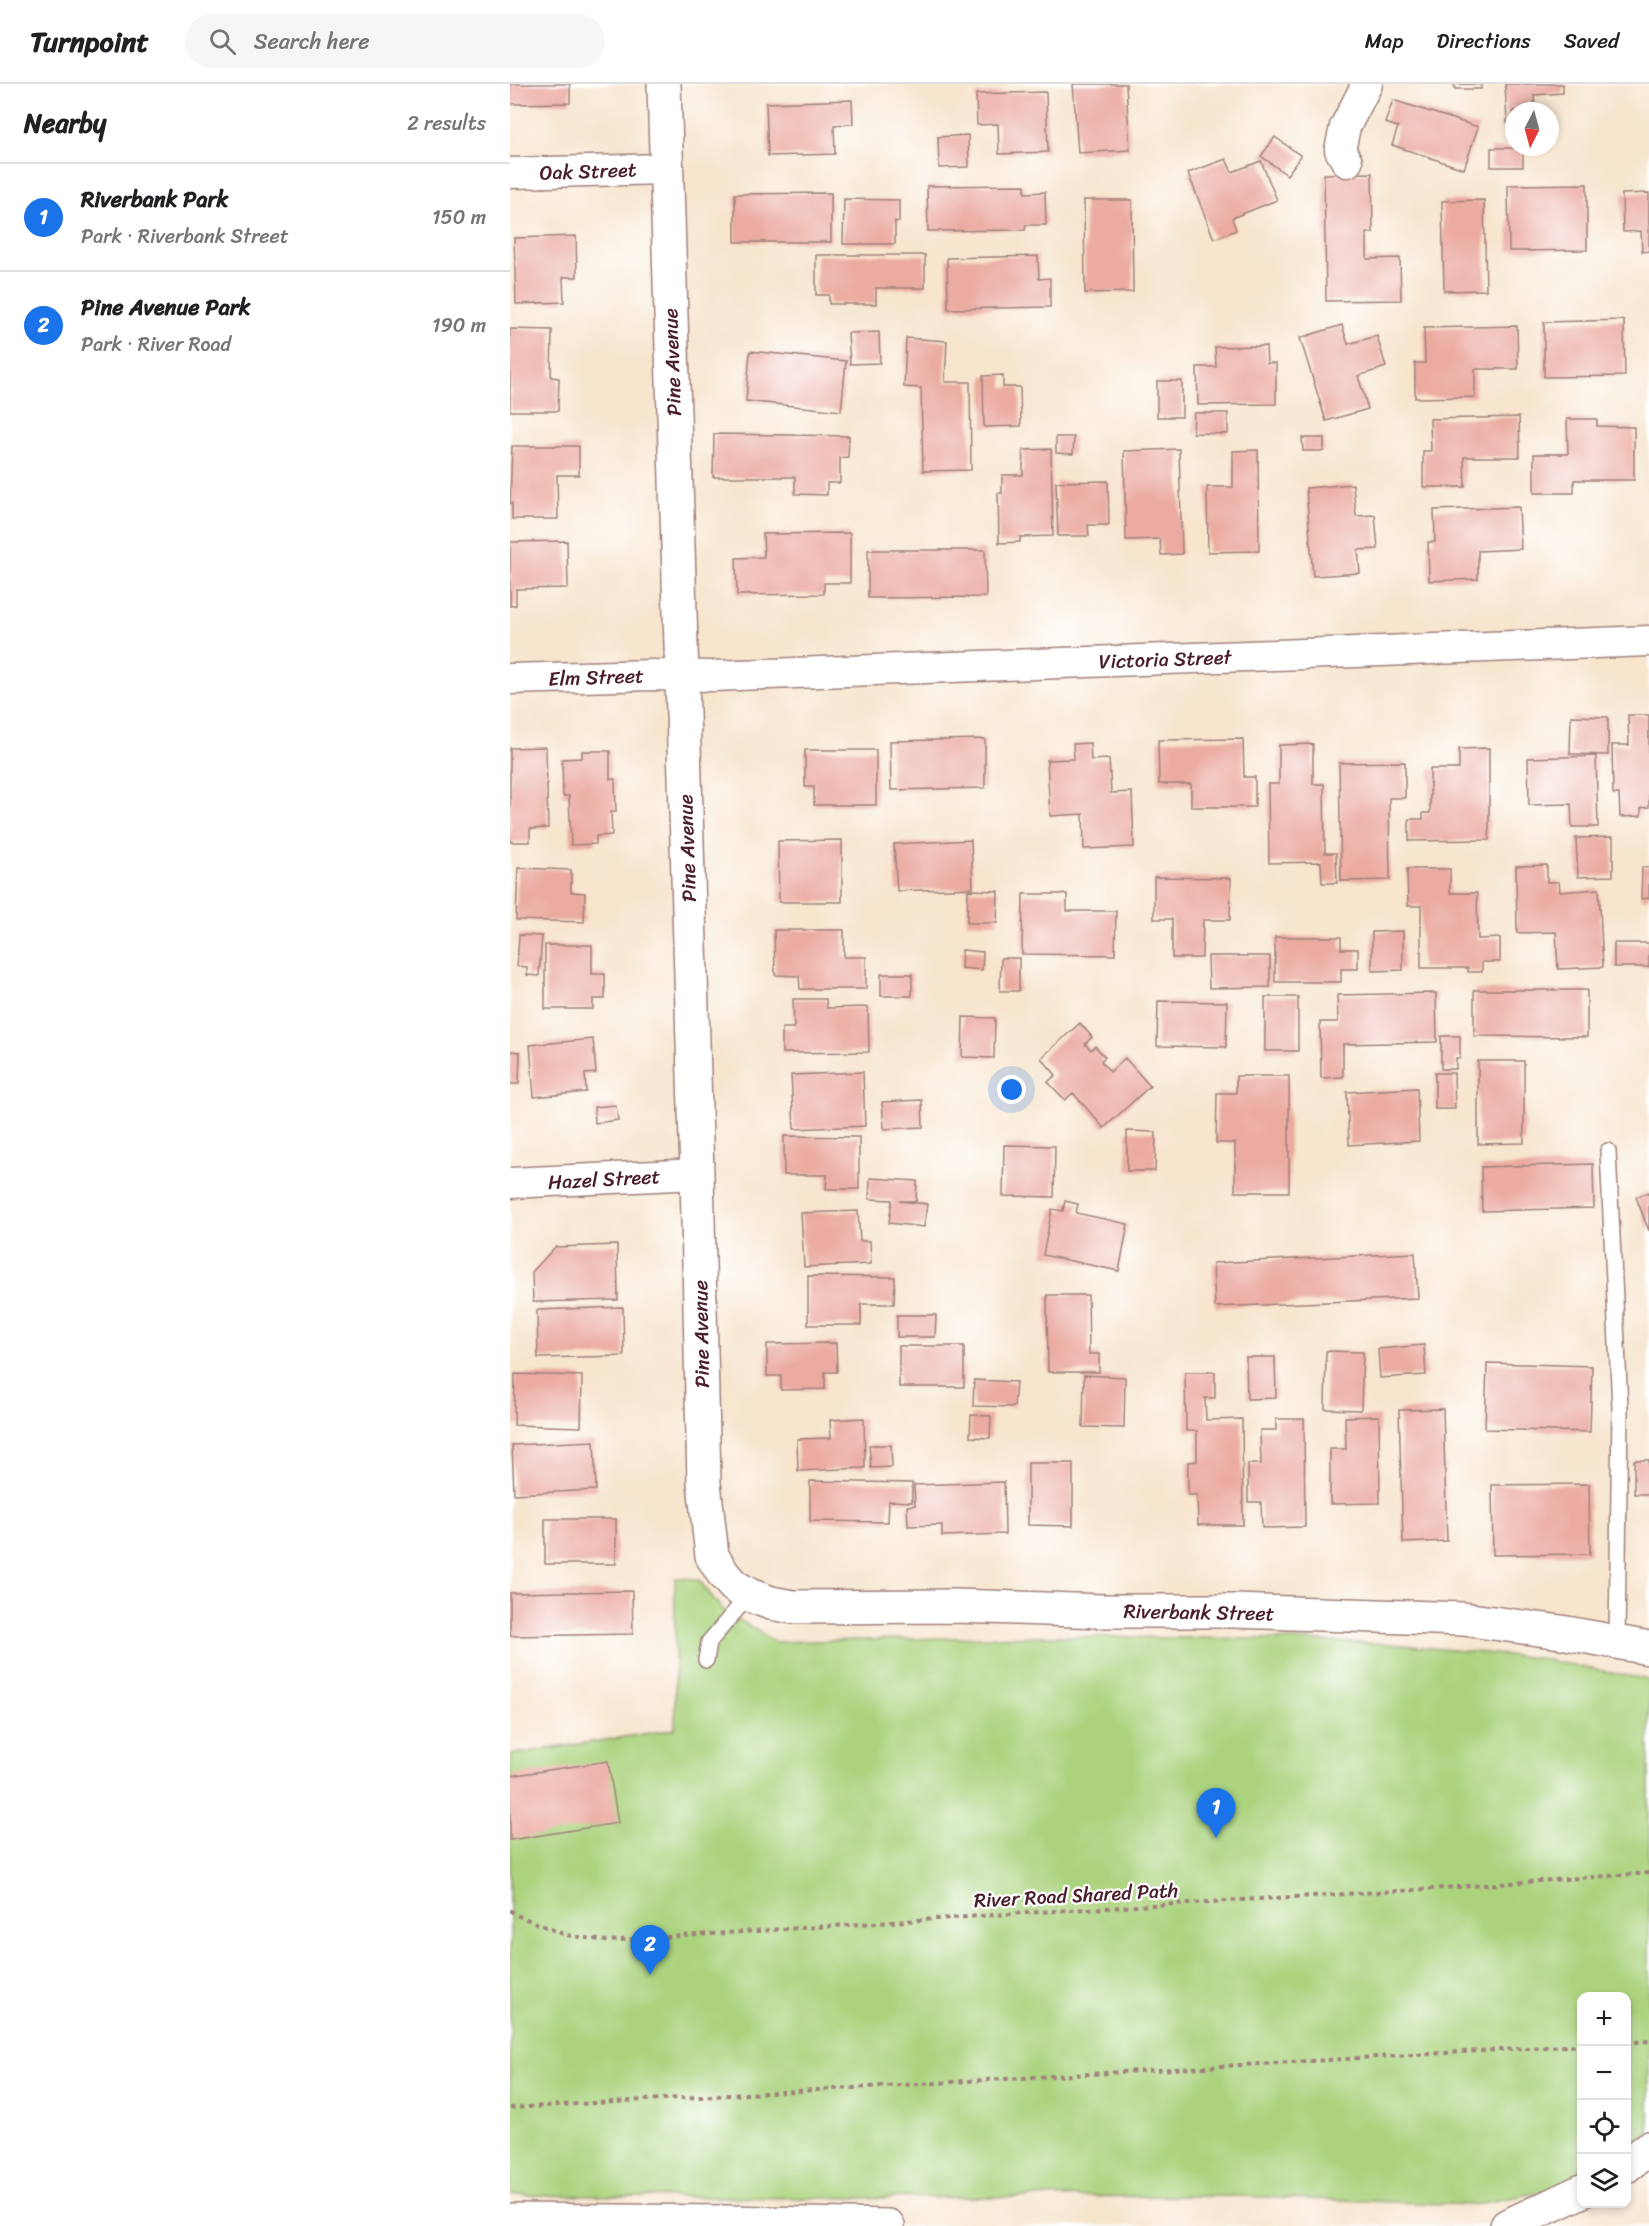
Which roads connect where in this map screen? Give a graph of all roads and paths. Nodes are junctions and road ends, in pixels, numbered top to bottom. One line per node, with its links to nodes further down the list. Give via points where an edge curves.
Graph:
1 (664, 84): 4 (main road, Pine Avenue)
2 (1367, 84): 3 (street, via 1345,127 1340,150)
3 (1347, 162)
4 (666, 169): 5 (street, Oak Street); 7 (main road, Pine Avenue)
5 (510, 173)
6 (1649, 641): 7 (street, Victoria Street)
7 (681, 676): 8 (street, Elm Street); 10 (main road, Pine Avenue)
8 (510, 679)
9 (1608, 1151): 13 (lane, via 1620,1408)
10 (697, 1174): 11 (street, Hazel Street); 12 (main road, Pine Avenue, via 708,1531 712,1556 724,1575)
11 (510, 1183)
12 (749, 1595): 13 (main road, Riverbank Street, via 793,1607 955,1606 1463,1619); 15 (lane, via 709,1642)
13 (1617, 1642): 14 (main road, Riverbank Street)
14 (1649, 1648)
15 (706, 1660)
16 (1649, 1873): 17 (path, River Road Shared Path, via 607,1941 566,1935)
17 (510, 1910)
18 (1649, 2042): 19 (path)
19 (1631, 2043)
20 (1577, 2045): 21 (path)
21 (510, 2108)
22 (1649, 2148): 23 (main road)
23 (1631, 2162)
24 (1577, 2193): 27 (main road)
25 (510, 2220): 26 (main road)
26 (888, 2226)
27 (1508, 2226)

